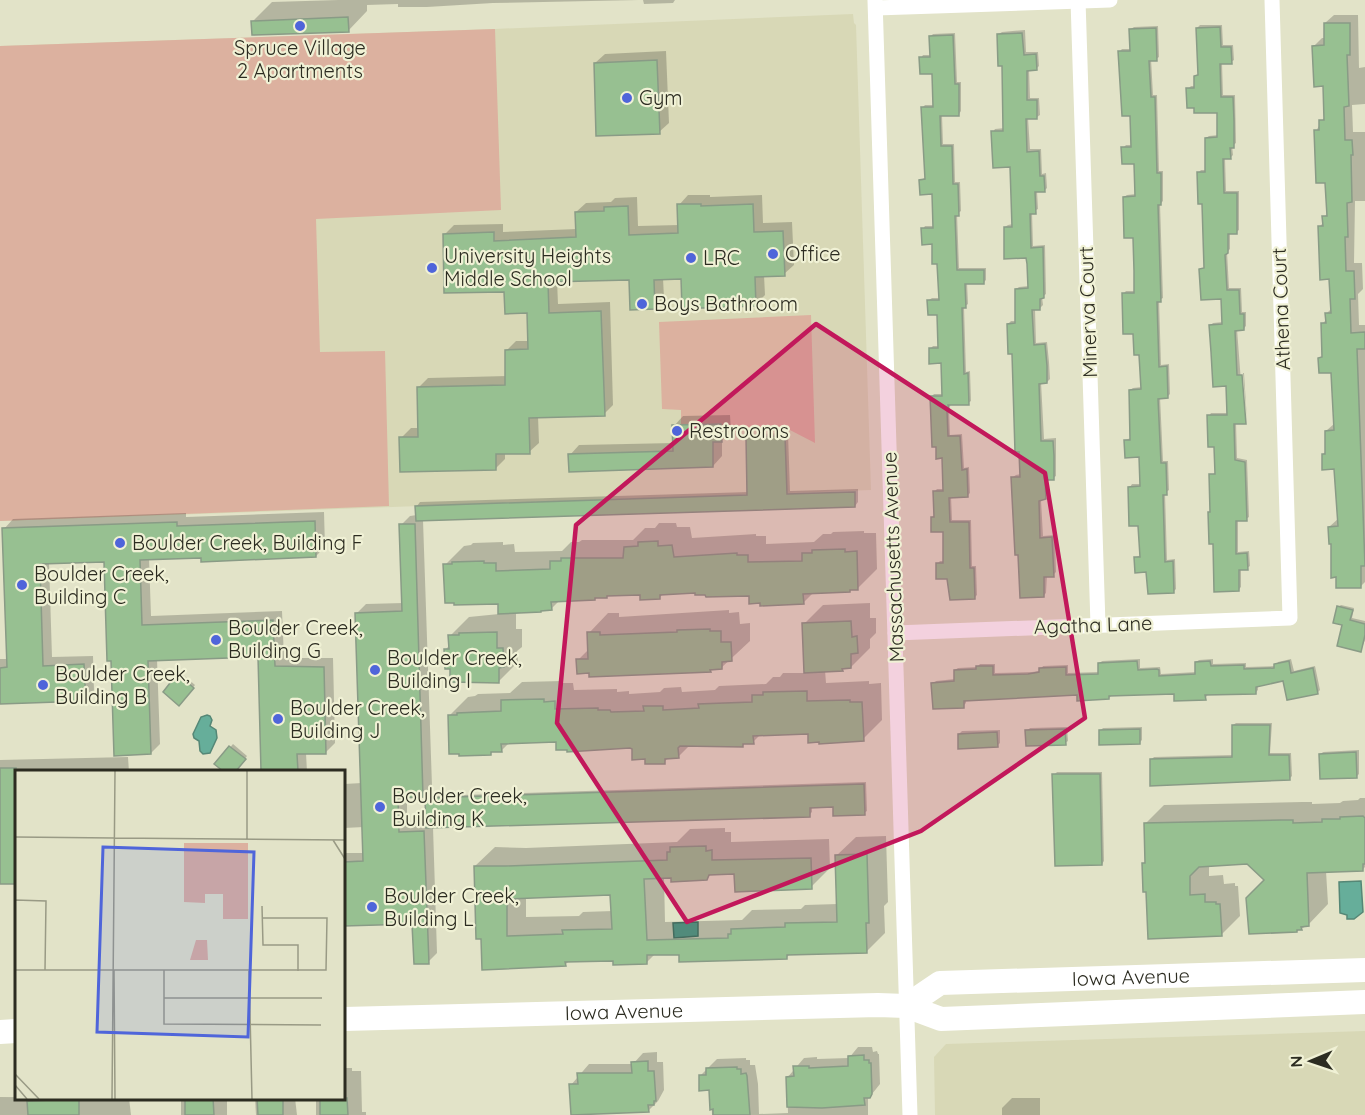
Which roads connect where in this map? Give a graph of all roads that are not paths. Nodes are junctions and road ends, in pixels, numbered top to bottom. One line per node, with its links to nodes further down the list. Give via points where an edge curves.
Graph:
1 (1110, 0): 3 (street)
2 (1272, 0): 5 (street, Athena Court)
3 (1078, 1): 4 (street); 6 (street, Minerva Court)
4 (875, 4): 7 (street, Massachusetts Avenue)
5 (1290, 618): 6 (street, Agatha Lane)
6 (1098, 625): 7 (street, Agatha Lane)
7 (895, 633): 10 (street, Massachusetts Avenue)
8 (1365, 970): 10 (main road, Iowa Avenue, via 940,983)
9 (1365, 1002): 10 (main road, Iowa Avenue, via 941,1019)
10 (906, 1006): 11 (main road, Iowa Avenue); 14 (street, Massachusetts Avenue)
11 (345, 1019)
12 (15, 1031): 13 (main road)
13 (0, 1032)
14 (910, 1115)

